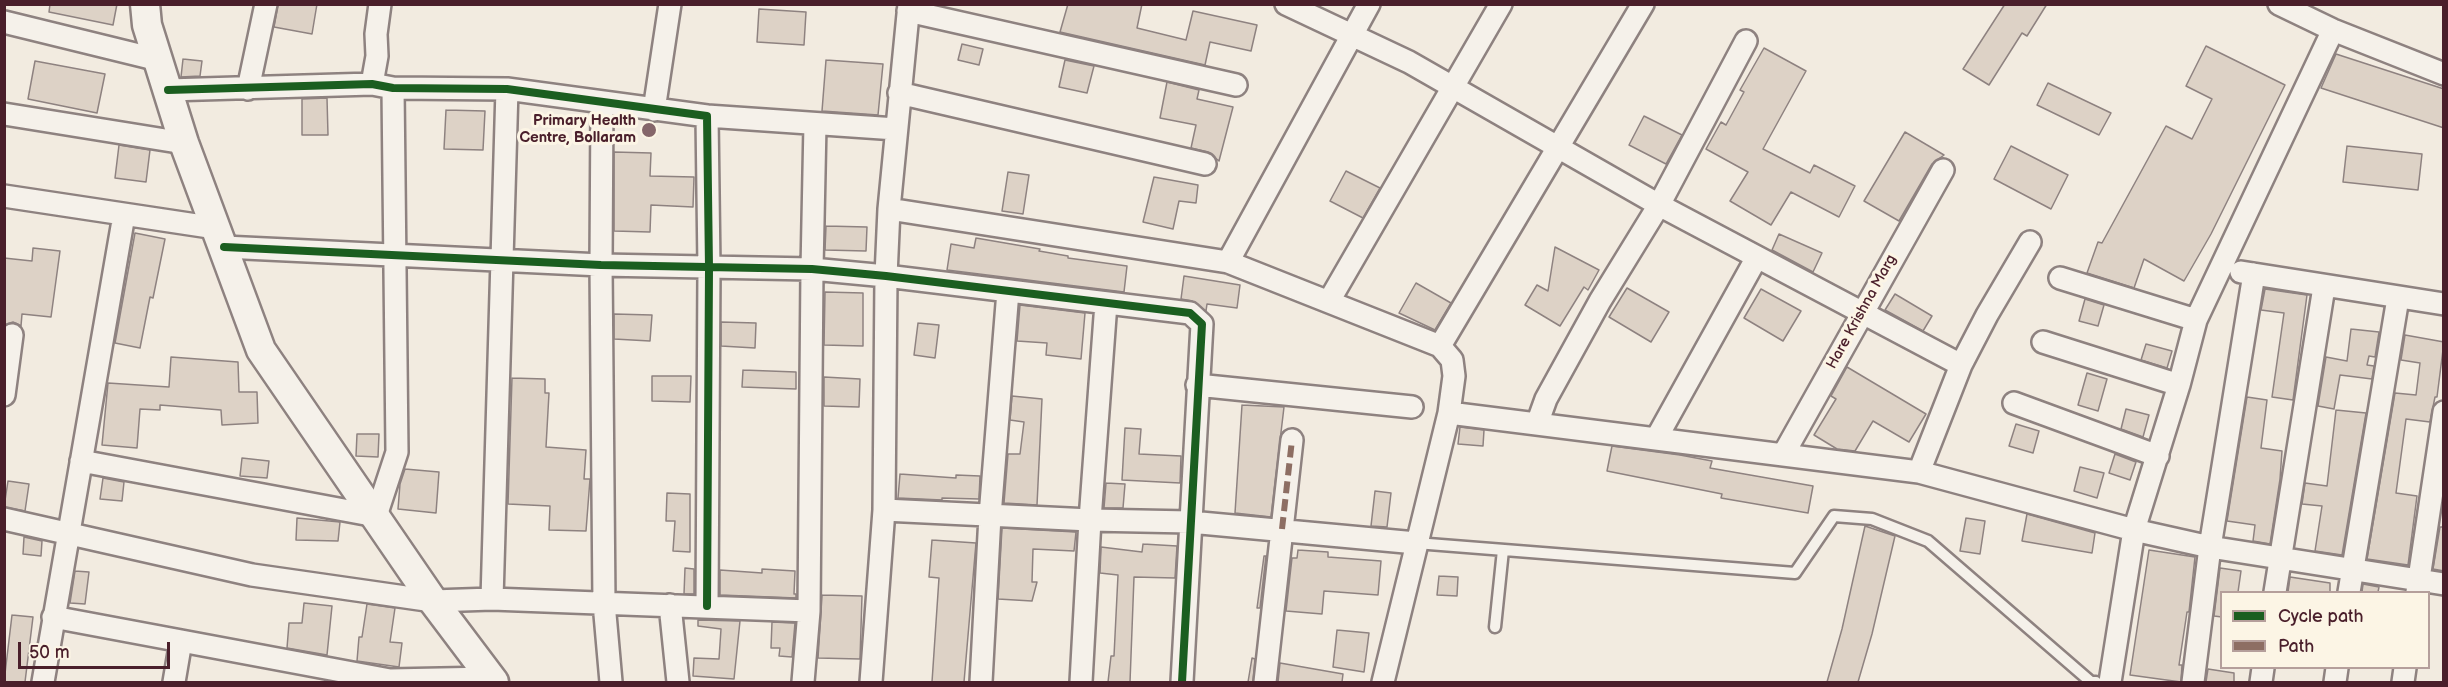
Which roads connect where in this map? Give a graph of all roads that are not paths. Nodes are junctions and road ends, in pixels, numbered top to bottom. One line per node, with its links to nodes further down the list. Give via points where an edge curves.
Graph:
1 (145, 4): 15 (street, via 147,25)
2 (266, 4): 20 (street)
3 (670, 4): 25 (street)
4 (1286, 4): 13 (street)
5 (1369, 4): 13 (street)
6 (1501, 4): 19 (street)
7 (1642, 4): 31 (street)
8 (2279, 4): 12 (street)
9 (379, 5): 18 (street, via 376,34)
10 (909, 8): 17 (street); 23 (street)
11 (4, 22): 15 (street)
12 (2333, 30): 16 (street); 47 (street)
13 (1351, 35): 19 (street); 43 (street)
14 (1746, 41): 35 (street)
15 (159, 60): 22 (street)
16 (2444, 74)
17 (1236, 85)
18 (382, 86): 20 (street); 21 (street); 40 (street)
19 (1452, 87): 31 (street); 54 (street)
20 (248, 89): 22 (street)
21 (507, 89): 24 (street); 42 (street)
22 (168, 90): 30 (street)
23 (899, 93): 29 (street); 32 (street)
24 (602, 102): 25 (street); 44 (street)
25 (654, 110): 27 (street)
26 (4, 114): 30 (street)
27 (707, 116): 28 (street); 45 (street)
28 (815, 124): 29 (street); 46 (street)
29 (896, 129): 36 (street)
30 (184, 143): 38 (street)
31 (1558, 147): 35 (street); 61 (street)
32 (1205, 164)
33 (1942, 170): 57 (street, Hare Krishna Marg)
34 (4, 196): 37 (street)
35 (1659, 205): 41 (street); 70 (street, via 1600,301 1546,399)
36 (889, 209): 43 (street); 49 (street)
37 (124, 215): 38 (street); 75 (street)
38 (220, 238): 40 (street); 78 (street, via 261,350)
39 (2030, 242): 62 (street)
40 (395, 256): 42 (street); 78 (street, via 397,452)
41 (1758, 257): 57 (street); 71 (street)
42 (502, 258): 44 (street); 95 (street)
43 (1228, 262): 54 (street)
44 (601, 265): 45 (street); 97 (street)
45 (709, 268): 46 (street); 99 (street)
46 (812, 269): 49 (street); 100 (street)
47 (2222, 269): 48 (street); 58 (street)
48 (2254, 274): 51 (street); 87 (street)
49 (886, 276): 52 (street); 77 (street)
50 (2060, 278): 58 (street)
51 (2324, 287): 53 (street); 89 (street)
52 (1008, 291): 55 (street); 79 (street)
53 (2398, 298): 56 (street); 90 (street)
54 (1329, 301): 61 (street)
55 (1106, 303): 63 (street, via 1190,313 1198,318 1202,324); 81 (street)
56 (2444, 304)
57 (1862, 312): 62 (street); 73 (street, Hare Krishna Marg)
58 (2196, 320): 64 (street)
59 (12, 335): 65 (street)
60 (2043, 342): 64 (street)
61 (1440, 346): 69 (street, via 1452,360)
62 (1961, 365): 76 (street)
63 (1197, 385): 67 (street); 82 (street)
64 (2179, 385): 74 (street)
65 (4, 395)
66 (2014, 403): 74 (street)
67 (1412, 407)
68 (2444, 412): 92 (street)
69 (1449, 413): 70 (street); 86 (street)
70 (1537, 424): 71 (street)
71 (1656, 439): 73 (street)
72 (1292, 440): 83 (street)
73 (1783, 455): 76 (street)
74 (2158, 456): 84 (street)
75 (81, 460): 78 (street); 85 (street)
76 (1918, 472): 84 (street)
77 (884, 510): 79 (street); 110 (street)
78 (375, 516): 96 (street)
79 (990, 516): 81 (street); 111 (street)
80 (4, 519): 85 (street)
81 (1090, 520): 82 (street); 112 (street)
82 (1190, 522): 83 (street); 113 (street)
83 (1282, 529): 86 (street); 114 (street)
84 (2134, 530): 87 (street); 117 (street)
85 (69, 533): 96 (street, via 252,575); 101 (street)
86 (1416, 543): 88 (lane); 115 (street)
87 (2210, 547): 89 (street); 118 (street)
88 (1503, 550): 102 (lane); 116 (lane, via 1795,573 1834,516 1872,519 1928,541 2091,682)
89 (2280, 558): 90 (street); 93 (street)
90 (2352, 569): 92 (street); 94 (street)
91 (2444, 584): 92 (street)
92 (2418, 586)
93 (2275, 591)
94 (2349, 591)
95 (492, 599): 96 (street); 97 (street)
96 (433, 601): 104 (street)
97 (604, 603): 98 (street); 107 (street)
98 (670, 605): 99 (street); 108 (street)
99 (706, 606): 100 (street)
100 (809, 611): 109 (street)
101 (53, 617): 103 (street); 105 (street)
102 (1495, 627)
103 (181, 641): 104 (street, via 390,680); 106 (street)
104 (493, 680)
105 (43, 682)
106 (174, 682)
107 (611, 682)
108 (678, 682)
109 (803, 682)
110 (871, 682)
111 (981, 682)
112 (1081, 682)
113 (1182, 682)
114 (1265, 682)
115 (1383, 682)
116 (2096, 682)
117 (2110, 682)
118 (2193, 682)

